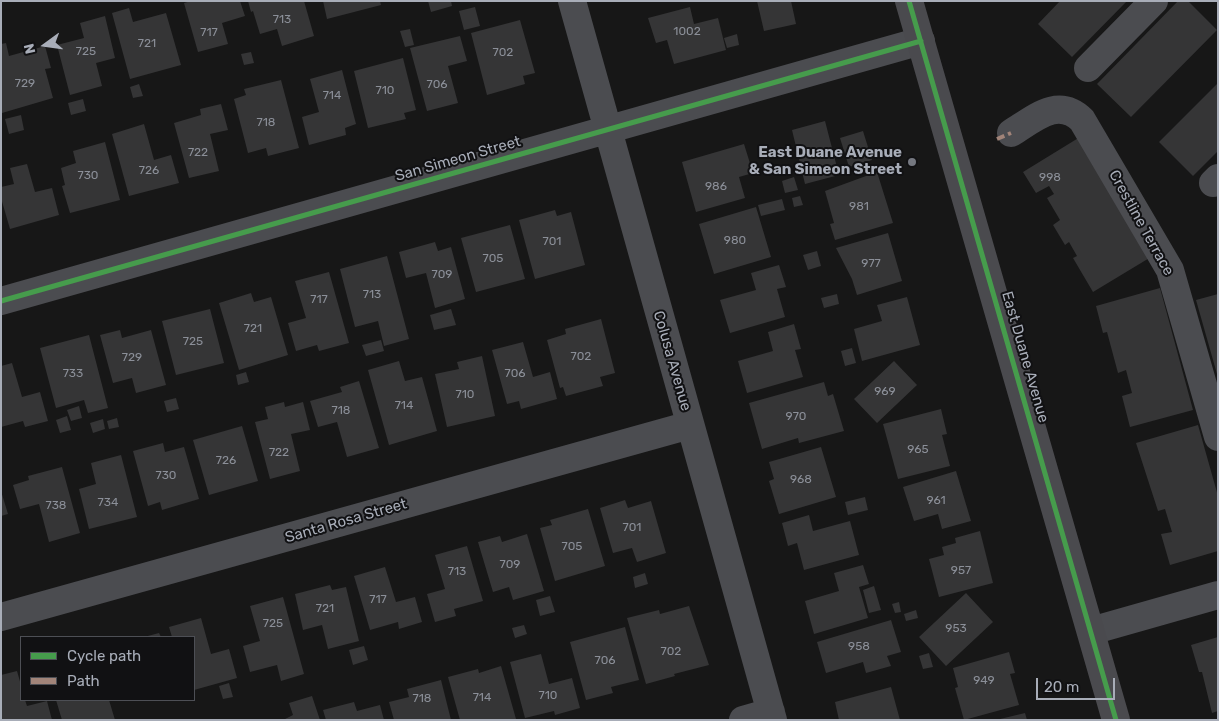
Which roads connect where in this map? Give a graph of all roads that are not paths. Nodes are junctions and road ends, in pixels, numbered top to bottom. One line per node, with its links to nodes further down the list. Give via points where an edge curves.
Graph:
1 (572, 1): 6 (street, Colusa Avenue)
2 (909, 1): 4 (main road, East Duane Avenue)
3 (1154, 1): 5 (street)
4 (922, 41): 6 (street, San Simeon Street); 13 (main road, East Duane Avenue)
5 (1088, 68)
6 (608, 130): 8 (street, San Simeon Street); 9 (street, Colusa Avenue)
7 (1010, 132): 10 (street, Crestline Terrace, via 1050,110 1074,112 1082,120 1170,270)
8 (1, 300)
9 (690, 425): 12 (street, Santa Rosa Street); 14 (street, Colusa Avenue)
10 (1218, 437)
11 (1218, 595): 13 (street)
12 (1, 617)
13 (1091, 631): 16 (main road, East Duane Avenue)
14 (772, 716): 15 (street)
15 (743, 720)
16 (1116, 720)

